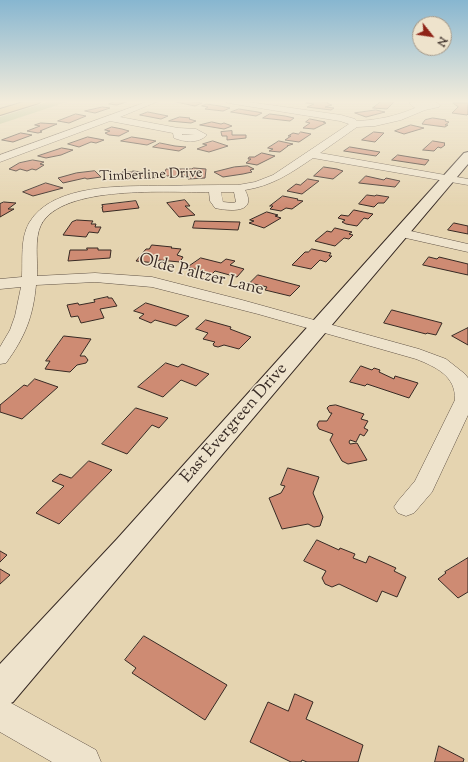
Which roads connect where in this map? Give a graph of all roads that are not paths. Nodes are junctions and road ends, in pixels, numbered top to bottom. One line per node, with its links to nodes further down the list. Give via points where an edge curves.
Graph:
1 (60, 137): 5 (street)
2 (337, 137): 3 (street, Timberline Drive)
3 (310, 154): 6 (street); 8 (street, Timberline Drive, via 269,181)
4 (468, 156): 6 (street, East Evergreen Drive)
5 (0, 159)
6 (458, 180): 9 (street, East Evergreen Drive)
7 (215, 188): 8 (street, Timberline Drive); 8 (street, via 216,201 219,205 230,207 241,205 243,202); 11 (street, Timberline Drive, via 111,190 82,196 55,207 33,225)
8 (238, 188)
9 (402, 234): 10 (street); 13 (street, East Evergreen Drive)
10 (468, 248)
11 (29, 281): 12 (street, Olde Paltzer Lane); 13 (street, Olde Paltzer Lane, via 86,277 146,281); 14 (street, Timberline Drive, via 21,326)
12 (0, 284)
13 (320, 326): 15 (street, Olde Paltzer Lane, via 432,360 446,367 462,382 466,390 462,409 424,486); 16 (street, East Evergreen Drive)
14 (0, 359)
15 (406, 507)
16 (0, 690)
17 (0, 714): 18 (street)
18 (84, 762)

